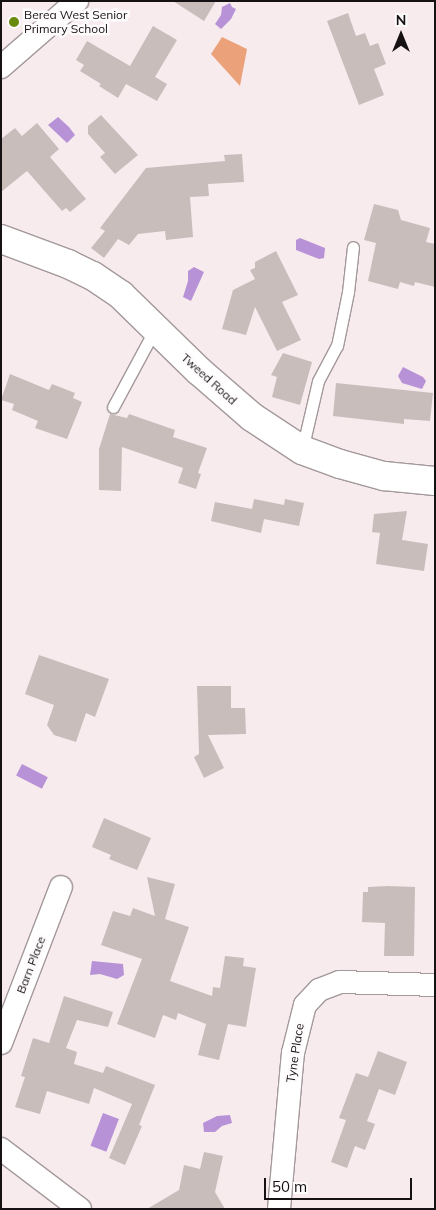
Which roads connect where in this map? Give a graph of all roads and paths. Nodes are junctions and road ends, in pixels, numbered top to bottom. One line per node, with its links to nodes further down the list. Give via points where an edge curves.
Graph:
1 (77, 1): 2 (street)
2 (1, 67)
3 (1, 239): 5 (street, Tweed Road, via 93,276 120,295)
4 (353, 247): 7 (lane, via 337,346 318,381)
5 (155, 328): 6 (lane); 7 (street, Tweed Road, via 252,416)
6 (113, 407)
7 (302, 450): 8 (street, Tweed Road, via 384,476)
8 (435, 481)
9 (61, 887): 11 (street, Barn Place)
10 (435, 985): 14 (street, Tyne Place, via 340,982 319,990 305,1005 293,1053)
11 (1, 1043)
12 (1, 1149): 13 (street)
13 (80, 1209)
14 (279, 1209)

